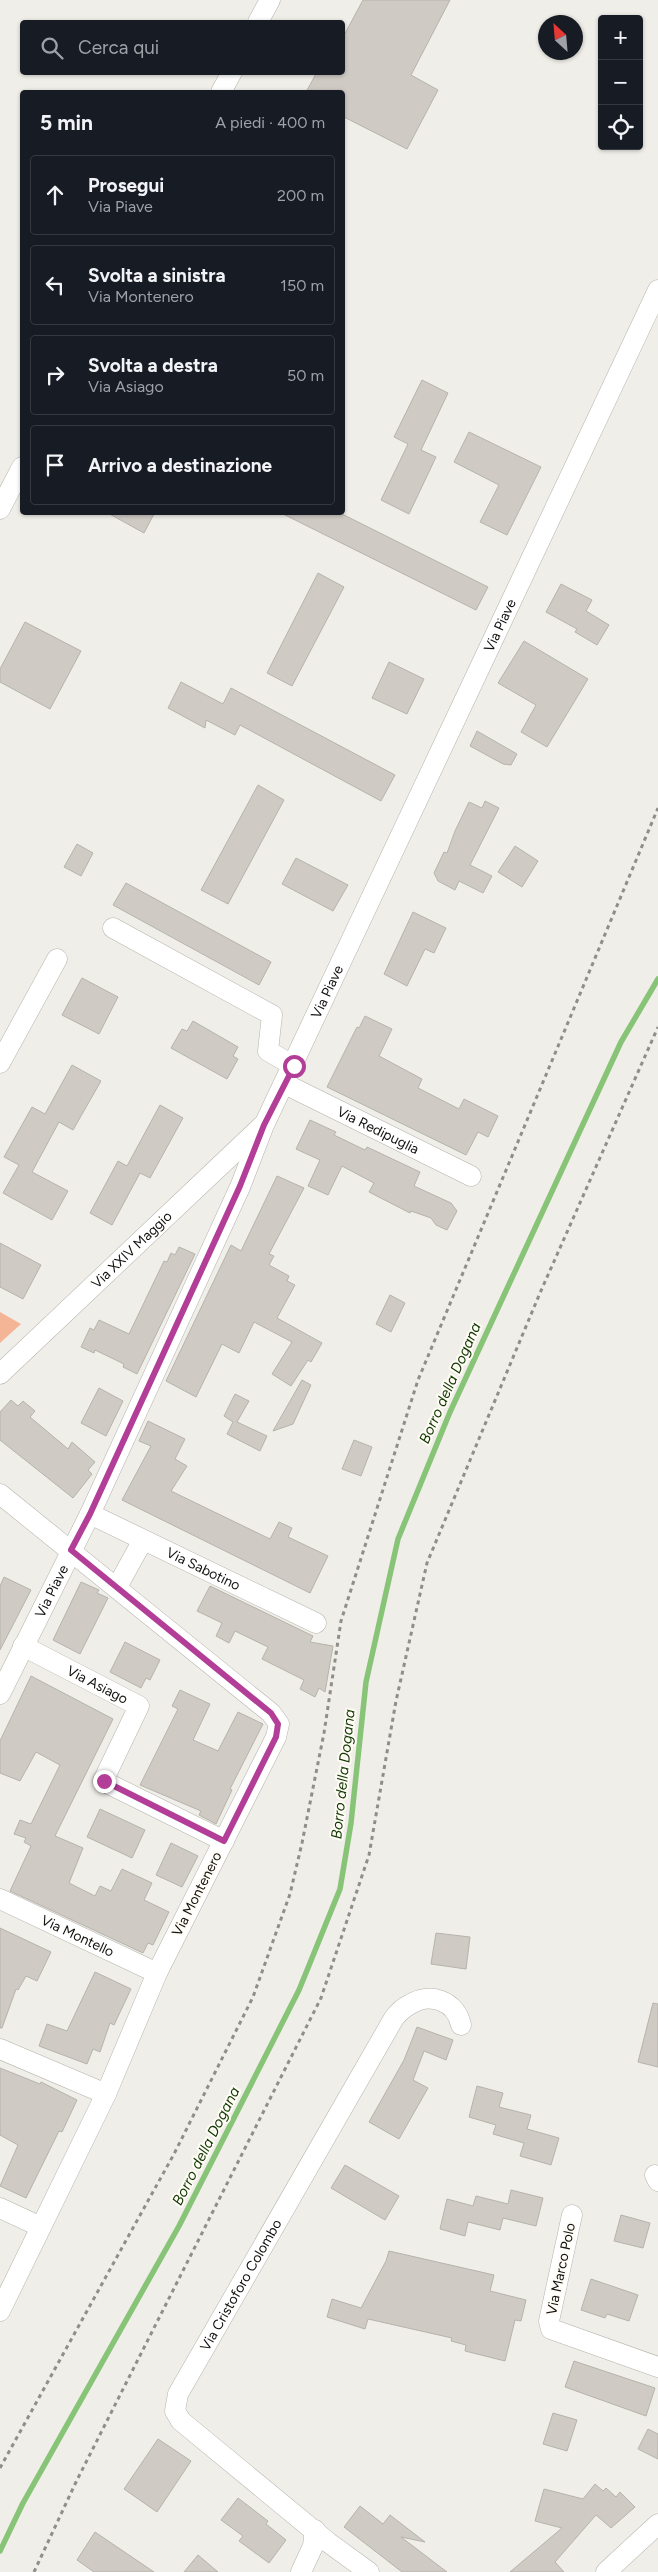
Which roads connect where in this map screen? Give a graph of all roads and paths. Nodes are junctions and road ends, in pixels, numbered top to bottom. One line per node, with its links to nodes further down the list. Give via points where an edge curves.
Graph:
1 (270, 0): 2 (street)
2 (259, 20)
3 (230, 75): 4 (street)
4 (222, 90)
5 (658, 290): 13 (street, Via Piave)
6 (20, 471): 7 (street)
7 (0, 509)
8 (658, 808): 37 (path, via 418,1380 341,1621 324,1733 302,1843 290,1894 253,1998 174,2154)
9 (113, 928): 13 (street, via 272,1015 268,1051)
10 (57, 959): 12 (street)
11 (658, 1027): 40 (path, via 540,1294 427,1564 396,1701 369,1855 321,1998)
12 (0, 1063)
13 (294, 1066): 14 (street, Via Piave)
14 (285, 1084): 15 (street, Via Piave); 16 (street, Via Redipuglia)
15 (264, 1125): 17 (street, Via XXIV Maggio); 19 (street, Via Piave, via 240,1186)
16 (471, 1176)
17 (0, 1374)
18 (0, 1494): 21 (street, Via Montenero)
19 (90, 1514): 20 (street, Via Sabotino); 21 (street, Via Piave)
20 (143, 1540): 22 (street); 23 (street, Via Sabotino)
21 (71, 1550): 22 (street, Via Montenero); 24 (street, Via Piave)
22 (116, 1587): 26 (street, Via Montenero, via 271,1713 278,1724 276,1737)
23 (316, 1623)
24 (23, 1646): 25 (street, Via Piave); 26 (street, Via Asiago, via 139,1706 104,1781)
25 (0, 1694)
26 (224, 1841): 28 (street, Via Montenero)
27 (0, 1899): 28 (street, Via Montello)
28 (157, 1973): 31 (street, Via Montenero)
29 (461, 2025): 39 (street, Via Cristoforo Colombo, via 459,2016 446,2001 431,1998 410,2004 394,2018 178,2394 175,2410 181,2421)
30 (0, 2049): 31 (street)
31 (106, 2094): 34 (street, Via Montenero)
32 (0, 2208): 34 (street)
33 (572, 2215): 36 (street, Via Marco Polo, via 549,2321 551,2329)
34 (41, 2227): 35 (street, Via Montenero)
35 (0, 2311)
36 (658, 2367)
37 (0, 2468)
38 (658, 2524): 43 (street)
39 (316, 2530): 41 (street, via 313,2546); 42 (street, Via Cristoforo Colombo)
40 (34, 2572)
41 (301, 2572)
42 (369, 2572)
43 (606, 2572)

